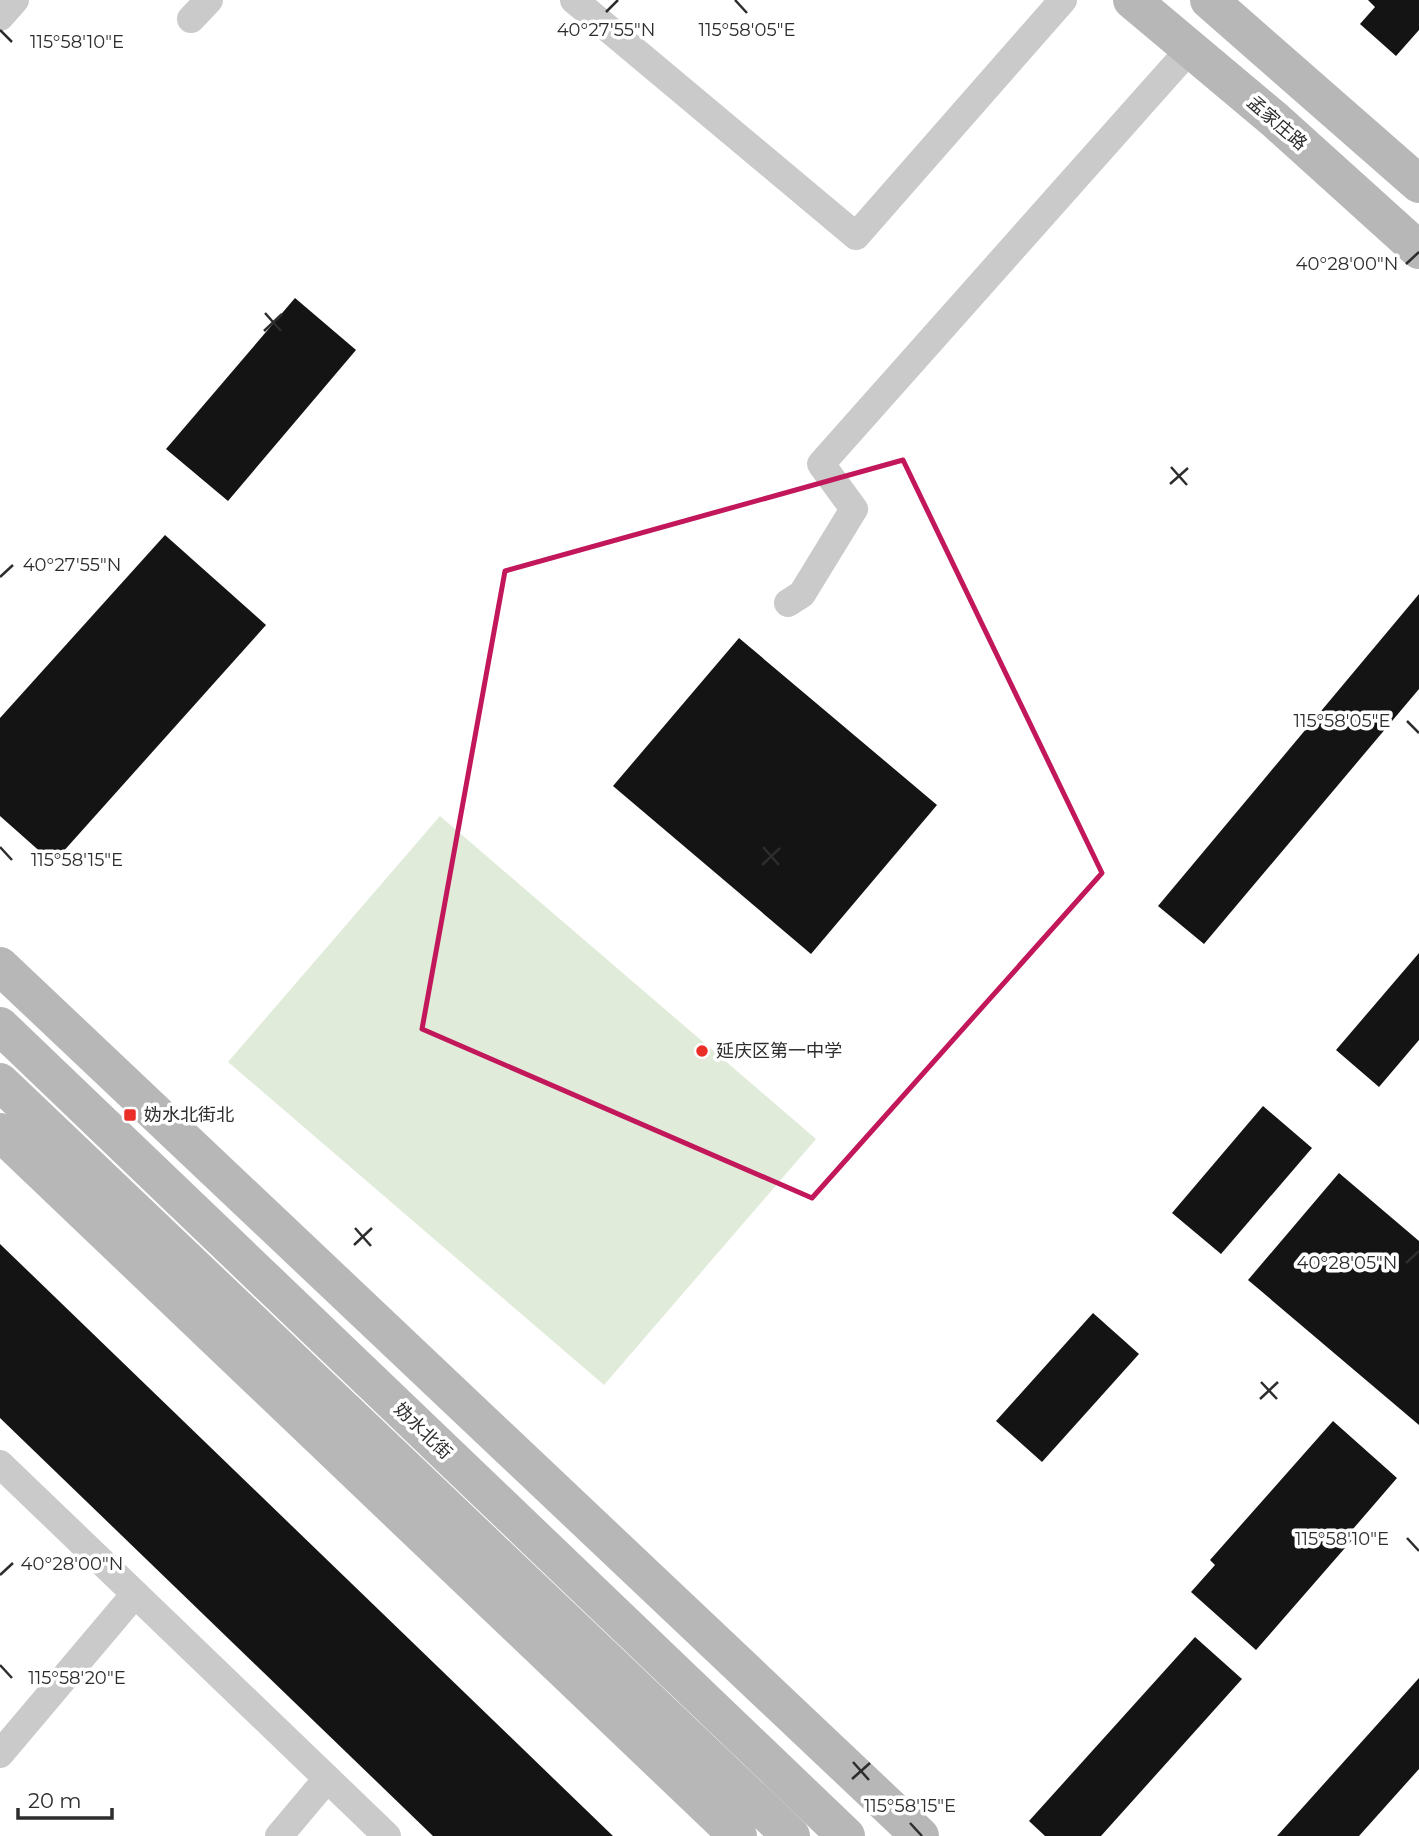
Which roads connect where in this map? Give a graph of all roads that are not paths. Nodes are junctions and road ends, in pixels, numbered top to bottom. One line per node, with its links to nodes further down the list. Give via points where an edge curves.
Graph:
1 (15, 0): 6 (street)
2 (574, 0): 3 (street, via 856,236)
3 (1063, 0)
4 (1132, 0): 7 (main road, 孟家庄路)
5 (1209, 0): 8 (main road)
6 (0, 17)
7 (1190, 49): 9 (main road, 孟家庄路); 10 (street, via 821,464 854,509 802,594)
8 (1419, 184)
9 (1419, 250)
10 (788, 603)
11 (0, 966): 24 (main road)
12 (0, 1026): 23 (main road, 妫水北街)
13 (0, 1082): 22 (main road)
14 (0, 1132): 21 (main road)
15 (0, 1464): 16 (street)
16 (135, 1594): 17 (street); 18 (street)
17 (0, 1754)
18 (327, 1779): 19 (street); 20 (street)
19 (279, 1836)
20 (387, 1836)
21 (738, 1836)
22 (791, 1836)
23 (846, 1836)
24 (920, 1836)

